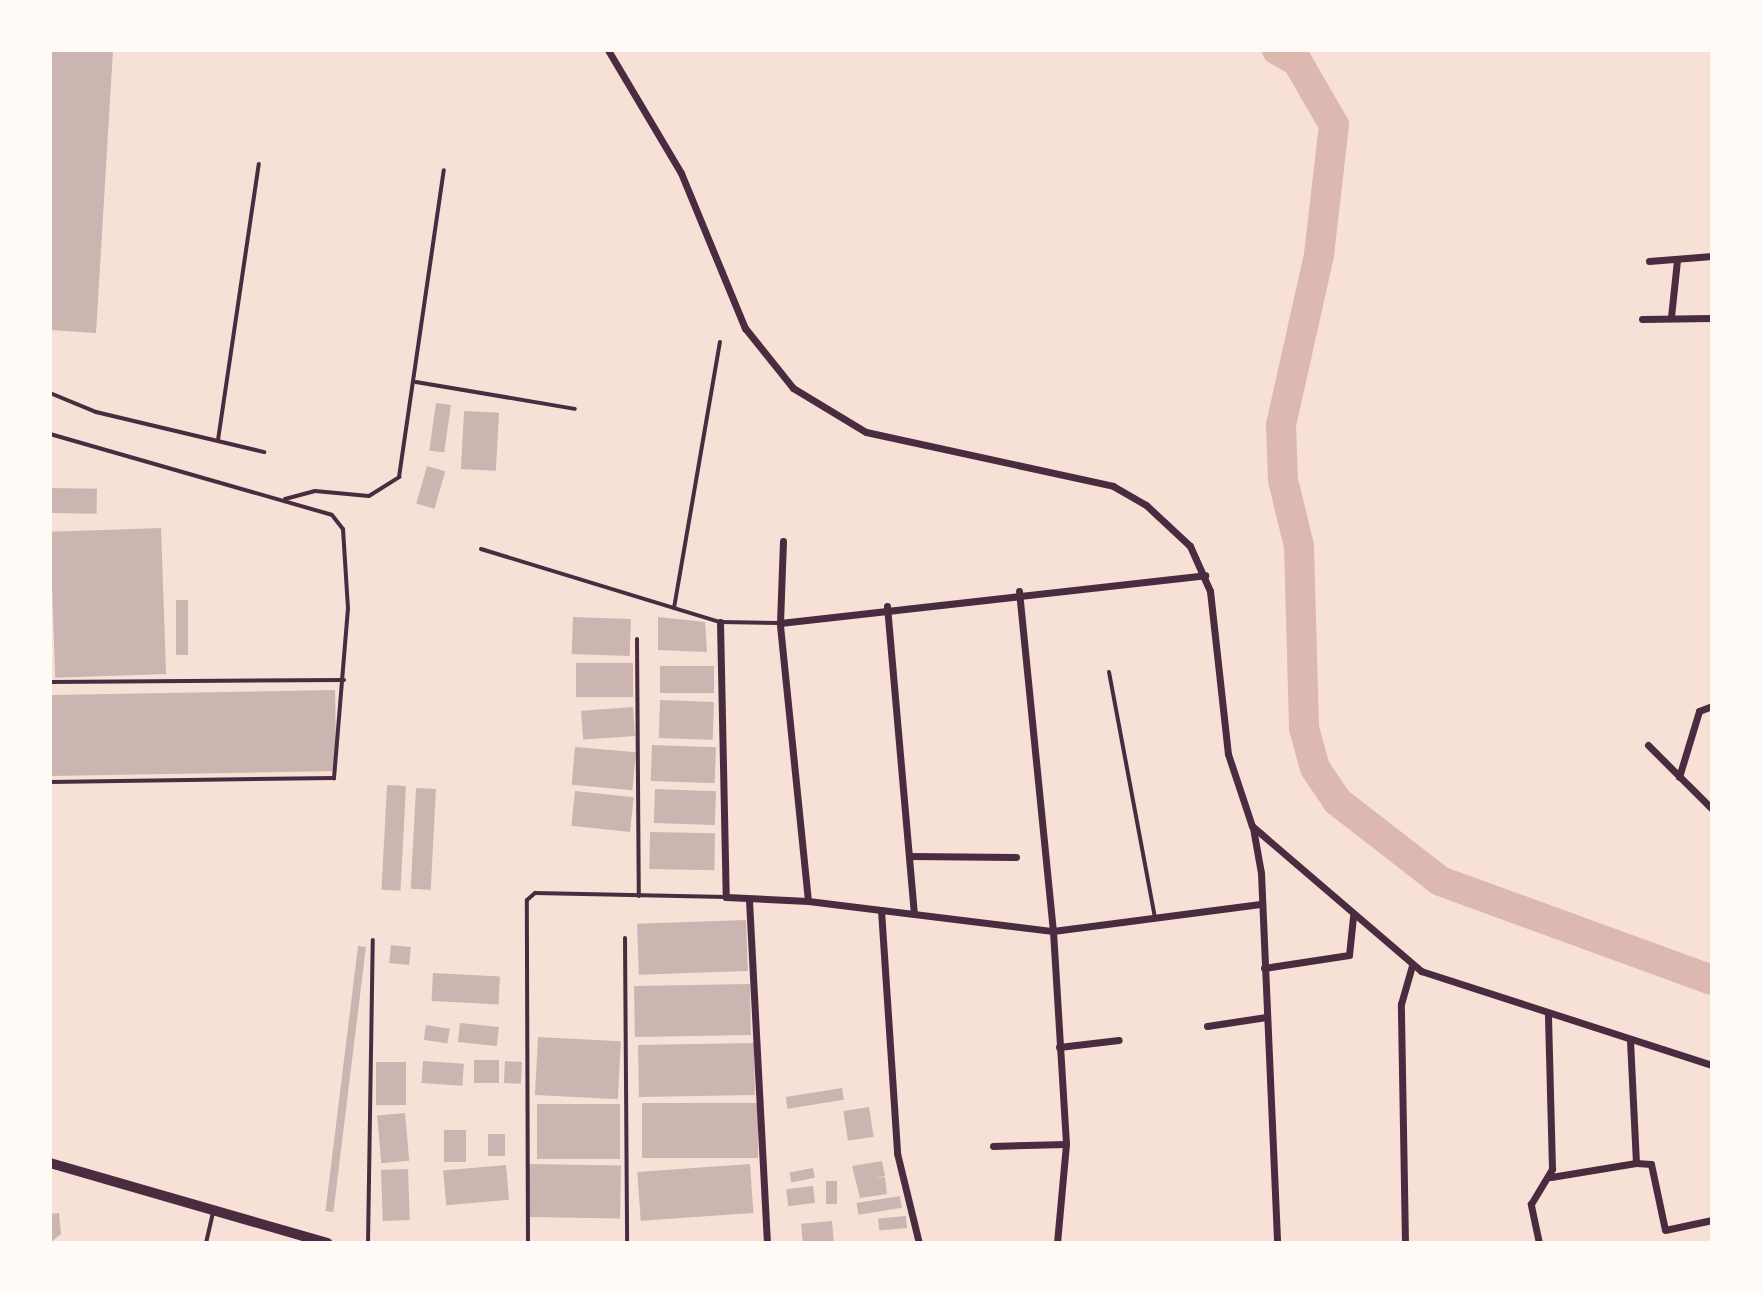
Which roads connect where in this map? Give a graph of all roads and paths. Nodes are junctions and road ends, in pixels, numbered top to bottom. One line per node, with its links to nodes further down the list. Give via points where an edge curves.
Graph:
1 (608, 50): 20 (street, via 681,173 745,328 793,388 866,432 1113,486 1178,532)
2 (259, 164): 15 (lane)
3 (444, 170): 11 (lane)
4 (1712, 256): 5 (street)
5 (1677, 260): 6 (street); 7 (street)
6 (1649, 261)
7 (1671, 317): 8 (street); 9 (street)
8 (1712, 318)
9 (1642, 319)
10 (720, 342): 23 (lane)
11 (416, 382): 13 (lane); 17 (lane, via 405,458 388,489)
12 (50, 393): 15 (lane, via 96,412)
13 (575, 409)
14 (50, 434): 17 (lane)
15 (218, 440): 16 (lane)
16 (264, 452)
17 (283, 500): 28 (lane, via 319,509 343,529)
18 (783, 541): 25 (street)
19 (481, 549): 23 (lane)
20 (1205, 575): 21 (street); 35 (street, via 1228,754)
21 (1019, 591): 22 (street); 47 (street)
22 (887, 606): 25 (street); 36 (street)
23 (674, 608): 24 (lane)
24 (720, 622): 25 (lane); 39 (street)
25 (780, 623): 41 (street)
26 (637, 639): 38 (lane)
27 (1109, 672): 46 (lane)
28 (344, 680): 29 (lane); 33 (lane, via 338,772 328,781)
29 (50, 682)
30 (1712, 706): 32 (street, via 1699,711)
31 (1648, 745): 32 (street)
32 (1679, 777): 34 (street)
33 (50, 782)
34 (1712, 809)
35 (1252, 826): 42 (street); 45 (street)
36 (909, 856): 37 (street); 44 (street)
37 (1016, 857)
38 (639, 896): 39 (lane); 69 (lane, via 535,893 527,900)
39 (726, 897): 40 (street)
40 (749, 900): 41 (street); 71 (street)
41 (808, 901): 43 (street)
42 (1262, 904): 46 (street); 51 (street)
43 (881, 910): 44 (street); 72 (street, via 897,1153)
44 (914, 914): 47 (street)
45 (1353, 916): 50 (street); 51 (street, via 1349,955)
46 (1156, 921): 47 (street)
47 (1053, 931): 57 (street)
48 (625, 938): 70 (lane)
49 (373, 940): 68 (lane)
50 (1412, 966): 52 (street); 75 (street, via 1401,1004)
51 (1264, 968): 53 (street)
52 (1548, 1013): 56 (street); 63 (street)
53 (1266, 1017): 54 (street); 74 (street)
54 (1207, 1026)
55 (1119, 1040): 57 (street)
56 (1630, 1040): 58 (street); 62 (street)
57 (1059, 1047): 59 (street)
58 (1712, 1065)
59 (1066, 1144): 60 (street); 73 (street)
60 (993, 1146)
61 (50, 1163): 64 (main road)
62 (1636, 1163): 63 (street); 65 (street, via 1651,1164 1665,1230)
63 (1551, 1177): 76 (street, via 1532,1198)
64 (214, 1210): 66 (lane); 67 (main road)
65 (1712, 1220)
66 (206, 1243)
67 (328, 1243)
68 (368, 1243)
69 (528, 1243)
70 (627, 1243)
71 (767, 1243)
72 (919, 1243)
73 (1057, 1243)
74 (1277, 1243)
75 (1405, 1243)
76 (1539, 1243)

